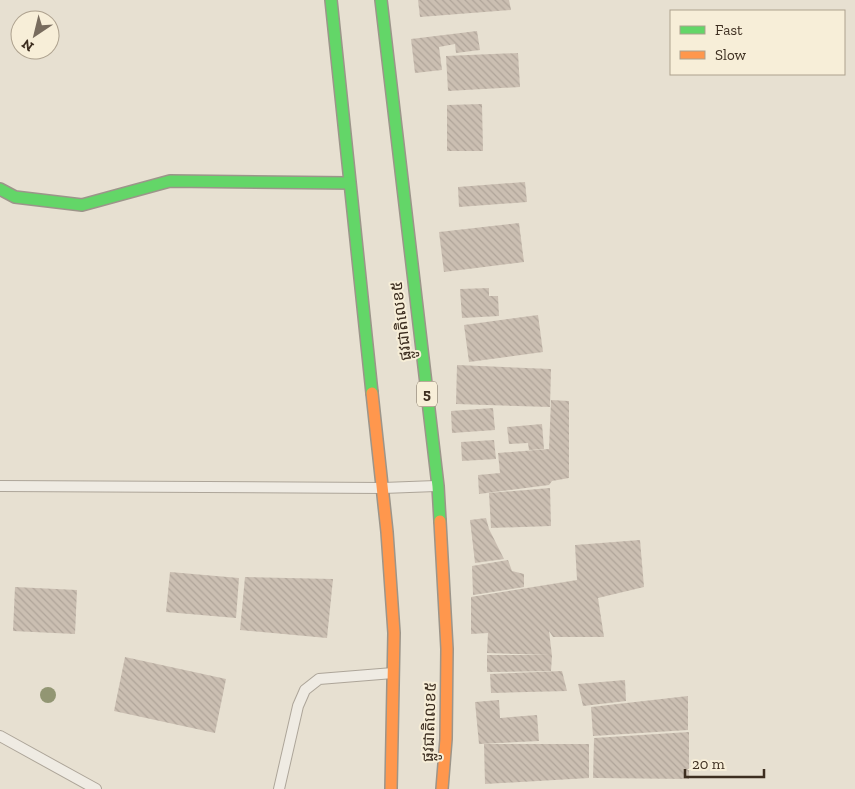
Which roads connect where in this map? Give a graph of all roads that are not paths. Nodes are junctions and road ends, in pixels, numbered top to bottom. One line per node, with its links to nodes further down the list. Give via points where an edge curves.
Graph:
1 (331, 0): 3 (main road)
2 (381, 0): 6 (main road, ផ្លូវជាតិលេខ៥ / 5)
3 (350, 183): 4 (main road, via 170,181 82,205 15,197); 7 (main road)
4 (0, 189)
5 (0, 486): 7 (lane)
6 (438, 486): 7 (lane); 13 (main road, ផ្លូវជាតិលេខ៥ / 5, via 447,649)
7 (383, 488): 8 (main road, via 394,633)
8 (393, 673): 11 (lane, via 319,680 305,690 298,706); 12 (main road)
9 (0, 736): 10 (lane)
10 (96, 789)
11 (279, 789)
12 (391, 789)
13 (442, 789)

